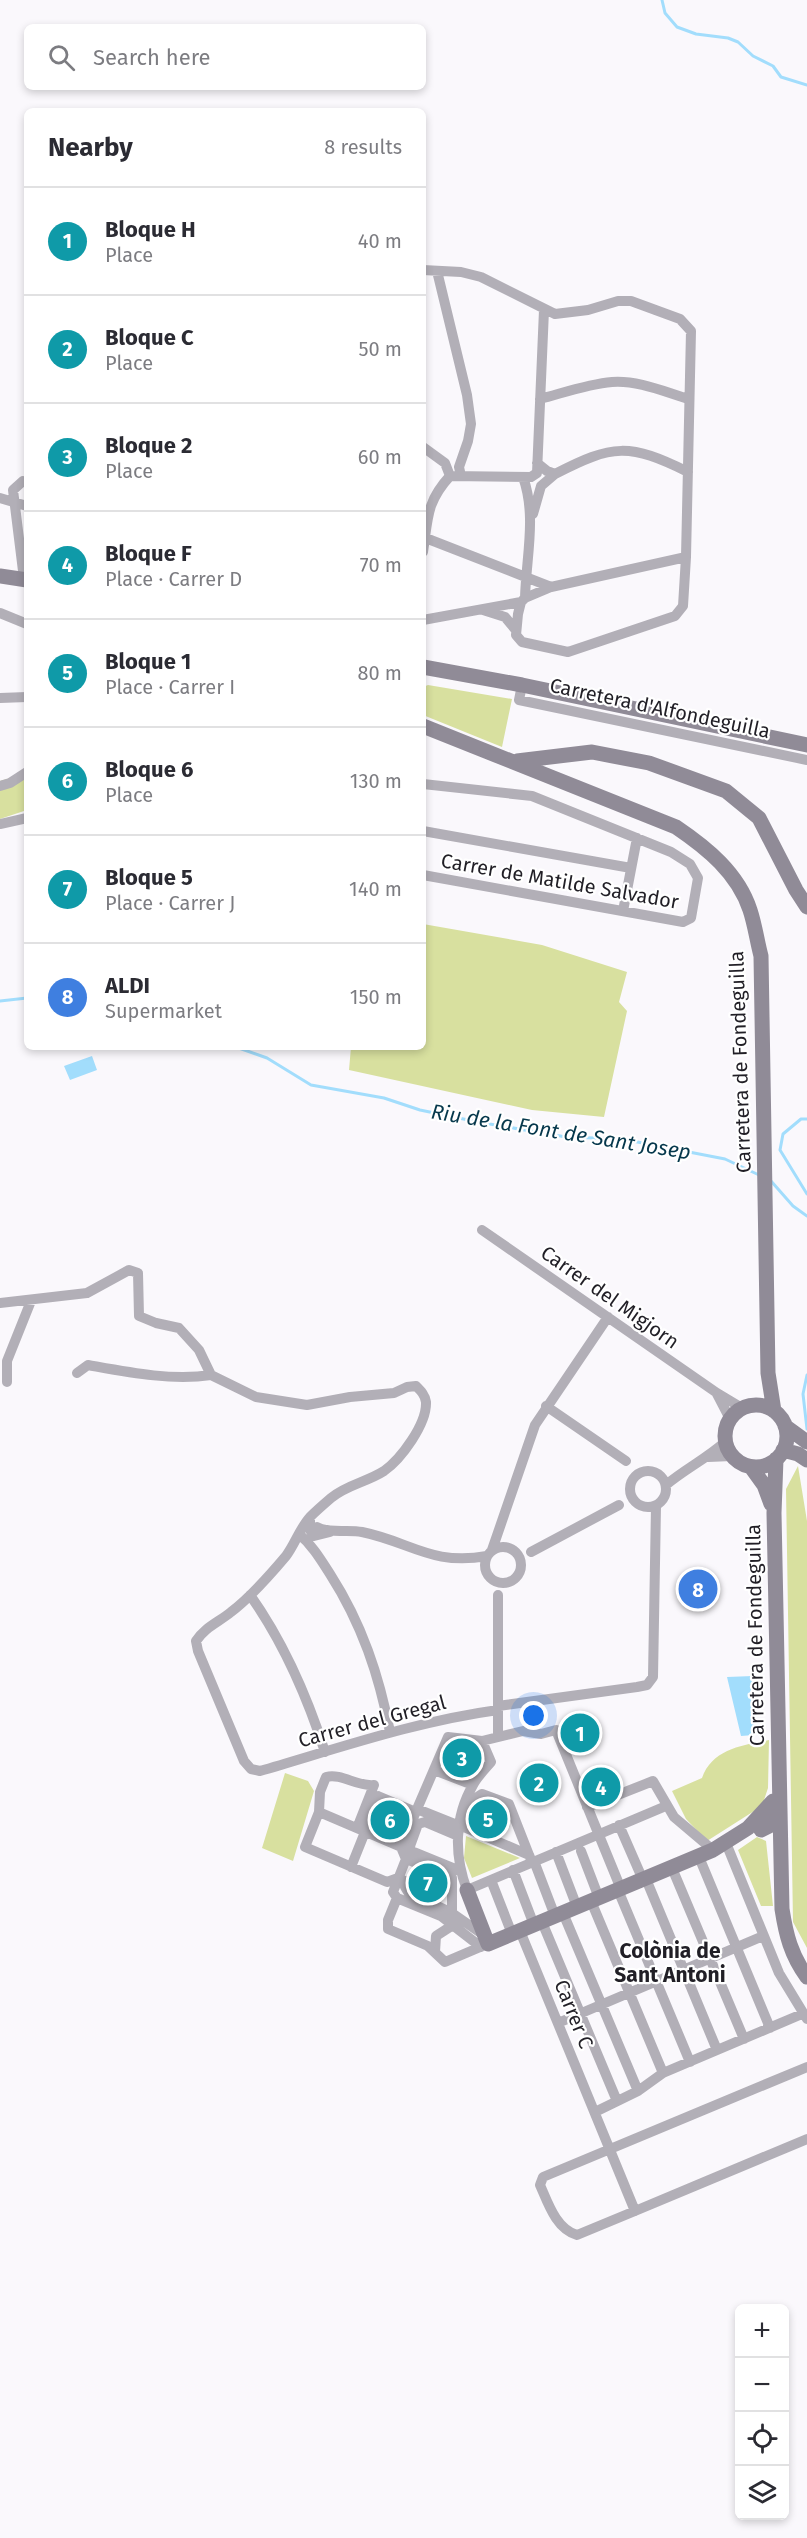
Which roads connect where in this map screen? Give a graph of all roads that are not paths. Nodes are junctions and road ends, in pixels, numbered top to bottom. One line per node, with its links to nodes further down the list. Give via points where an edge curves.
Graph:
1 (426, 270): 2 (street)
2 (437, 271): 3 (street, via 481,277); 7 (street, via 467,394 471,424)
3 (544, 310): 4 (street); 5 (street, via 567,314 631,301 680,319 691,331)
4 (540, 399): 5 (street, via 614,382); 9 (street)
5 (689, 399): 10 (street)
6 (426, 449): 8 (street)
7 (462, 456): 8 (street); 12 (street)
8 (445, 463): 12 (street)
9 (537, 468): 11 (street); 13 (street, via 531,477)
10 (688, 472): 11 (street, via 644,452 625,450 599,453); 21 (street)
11 (555, 474): 17 (street, via 541,486)
12 (456, 476): 13 (street); 18 (street, via 433,497)
13 (523, 477): 17 (street)
14 (24, 483): 16 (street, via 13,490)
15 (0, 498): 16 (street)
16 (22, 505): 20 (street)
17 (531, 523): 23 (street)
18 (426, 528)
19 (426, 538): 23 (street)
20 (24, 554)
21 (686, 557): 25 (street); 31 (street, via 683,606 675,616 568,652 522,642)
22 (0, 576): 24 (main road)
23 (525, 577): 25 (street); 26 (street)
24 (24, 579)
25 (551, 587): 26 (street)
26 (523, 600): 27 (street); 31 (street)
27 (481, 609): 29 (street); 31 (street, via 505,617)
28 (0, 614): 30 (street)
29 (426, 619)
30 (24, 623)
31 (515, 628)
32 (426, 668): 34 (main road, Carretera d'Alfondeguilla)
33 (426, 677): 34 (main road, Carretera d'Alfondeguilla)
34 (489, 680): 35 (main road, Carretera d'Alfondeguilla)
35 (522, 685): 39 (main road, Carretera d'Alfondeguilla); 40 (street, Carretera d'Alfondeguilla, via 519,700)
36 (24, 697): 37 (street)
37 (0, 698)
38 (426, 726): 41 (main road, Carretera de Fondeguilla)
39 (807, 745)
40 (807, 760)
41 (514, 761): 51 (main road, via 592,752 649,763 726,791 759,818); 58 (main road, Carretera de Fondeguilla, via 676,827 705,847 729,871 750,909 761,956)
42 (24, 774): 44 (street)
43 (426, 784): 48 (street, via 532,796)
44 (0, 786)
45 (24, 819): 46 (street)
46 (0, 824)
47 (426, 832): 49 (street)
48 (637, 838): 49 (street); 52 (street, Carrer de Matilde Salvador, via 690,864 698,878 691,918 683,922)
49 (631, 868): 52 (street)
50 (426, 876): 52 (street, Carrer de Matilde Salvador)
51 (807, 907)
52 (623, 911)
53 (482, 1230): 56 (street, Carrer del Migjorn)
54 (31, 1301): 55 (street); 59 (street, via 87,1293 129,1270 138,1274 140,1316 179,1328 199,1350); 60 (street, via 7,1361)
55 (0, 1303)
56 (608, 1317): 61 (street, Carrer del Migjorn); 62 (street)
57 (77, 1373): 59 (street, via 88,1365 139,1373)
58 (768, 1373): 63 (main road, Carretera de Fondeguilla); 64 (main road, Carretera de Fondeguilla)
59 (211, 1375): 78 (street, via 256,1397 307,1405 394,1393 416,1386 423,1393 424,1412 397,1460 331,1498 314,1514)
60 (7, 1382)
61 (717, 1394): 63 (street, Carrer del Migjorn); 65 (street, Carrer del Migjorn)
62 (546, 1406): 71 (street); 79 (street, via 535,1425)
63 (748, 1406): 64 (main road); 65 (main road)
64 (774, 1411): 67 (main road)
65 (730, 1419): 66 (main road)
66 (725, 1442): 68 (main road); 69 (street)
67 (793, 1446): 70 (main road, via 764,1466); 77 (main road, Carretera de Fondeguilla)
68 (732, 1456): 69 (street); 70 (main road)
69 (708, 1457): 72 (street)
70 (751, 1467): 77 (main road, Carretera de Fondeguilla, via 764,1485)
71 (639, 1474): 72 (street, via 655,1472); 73 (street)
72 (663, 1480): 76 (street, via 665,1495)
73 (630, 1492): 74 (street); 75 (street)
74 (636, 1503): 75 (street); 76 (street)
75 (619, 1505): 80 (street)
76 (652, 1507): 87 (street, Carrer del Gregal, via 653,1677 647,1684)
77 (774, 1513): 98 (main road, Carretera de Fondeguilla, via 777,1756)
78 (311, 1532): 81 (street, via 353,1530 435,1556); 85 (street); 88 (street, via 362,1631 382,1689)
79 (494, 1551): 80 (street); 81 (street); 82 (street)
80 (520, 1559): 84 (street, via 516,1578)
81 (467, 1560): 82 (street)
82 (485, 1568): 83 (street)
83 (493, 1580): 84 (street); 86 (street)
84 (506, 1583): 86 (street)
85 (250, 1595): 91 (street, via 301,1684); 91 (street, Carrer del Gregal, via 202,1631 196,1641 244,1761 257,1770)
86 (498, 1595): 87 (street)
87 (498, 1708): 88 (street, Carrer del Gregal); 89 (street)
88 (390, 1732): 91 (street, Carrer del Gregal)
89 (498, 1735): 90 (street); 95 (street, via 556,1730)
90 (482, 1741): 92 (street, via 448,1737); 93 (street, via 491,1762)
91 (325, 1752)
92 (434, 1770): 93 (street); 96 (street)
93 (472, 1785): 101 (street)
94 (666, 1806): 95 (street, via 653,1781); 99 (street); 104 (street, via 674,1817)
95 (587, 1807): 102 (street)
96 (417, 1810): 100 (street, via 378,1796); 101 (street); 103 (street)
97 (319, 1812): 100 (street); 100 (street, via 320,1792 326,1778 374,1785); 110 (street, via 305,1847)
98 (765, 1822): 104 (main road); 128 (main road, via 777,1833 776,1861 787,1940); 130 (main road, Carretera de Fondeguilla, via 773,1906 782,1943 792,1967)
99 (619, 1825): 102 (street); 115 (street)
100 (362, 1830): 103 (street); 110 (street)
101 (458, 1830): 113 (street); 113 (street, via 424,1822 418,1824 410,1846 411,1851)
102 (598, 1834): 106 (street); 118 (street)
103 (401, 1847): 108 (street)
104 (719, 1847): 107 (main road); 122 (street)
105 (580, 1851): 120 (street)
106 (556, 1852): 109 (street); 120 (street)
107 (699, 1857): 111 (main road); 124 (street)
108 (406, 1859): 114 (street); 121 (street, via 452,1878)
109 (532, 1859): 109 (street, via 508,1804 482,1794 476,1798 466,1828); 112 (street); 120 (street)
110 (351, 1866): 114 (street, via 387,1882)
111 (672, 1868): 115 (main road); 126 (street)
112 (513, 1870): 116 (street); 120 (street)
113 (460, 1871): 117 (street)
114 (398, 1878): 119 (street, via 393,1892); 121 (street, via 405,1881 408,1892)
115 (644, 1879): 118 (main road); 127 (street)
116 (491, 1880): 117 (street); 120 (street)
117 (467, 1890): 123 (main road)
118 (619, 1890): 120 (main road); 129 (street)
119 (397, 1898): 121 (street); 125 (street, via 388,1929)
120 (555, 1916): 123 (main road); 131 (street); 132 (street); 133 (street); 135 (street, Carrer C)
121 (452, 1919): 123 (street); 125 (street, via 436,1936)
122 (764, 1936): 124 (street); 134 (street, via 779,1973)
123 (484, 1942): 125 (street, via 445,1962)
124 (736, 1947): 126 (street); 136 (street)
125 (435, 1952)
126 (710, 1958): 127 (street); 137 (street)
127 (684, 1970): 129 (street); 138 (street)
128 (807, 1977)
129 (656, 1981): 131 (street); 139 (street)
130 (807, 1986)
131 (630, 1992): 132 (street); 141 (street)
132 (601, 2004): 133 (street); 142 (street)
133 (580, 2013): 135 (street); 143 (street)
134 (805, 2017): 136 (street)
135 (558, 2023): 144 (street, Carrer C)
136 (770, 2028): 137 (street)
137 (744, 2039): 138 (street)
138 (717, 2050): 139 (street)
139 (690, 2062): 141 (street)
140 (807, 2067): 146 (street)
141 (663, 2073): 142 (street)
142 (638, 2091): 143 (street)
143 (617, 2101): 144 (street)
144 (595, 2112): 146 (street, Carrer C)
145 (807, 2139): 147 (street)
146 (610, 2149): 147 (street, Carrer C); 147 (street, via 543,2177 540,2184 554,2215 568,2232 577,2235)
147 (635, 2211)

